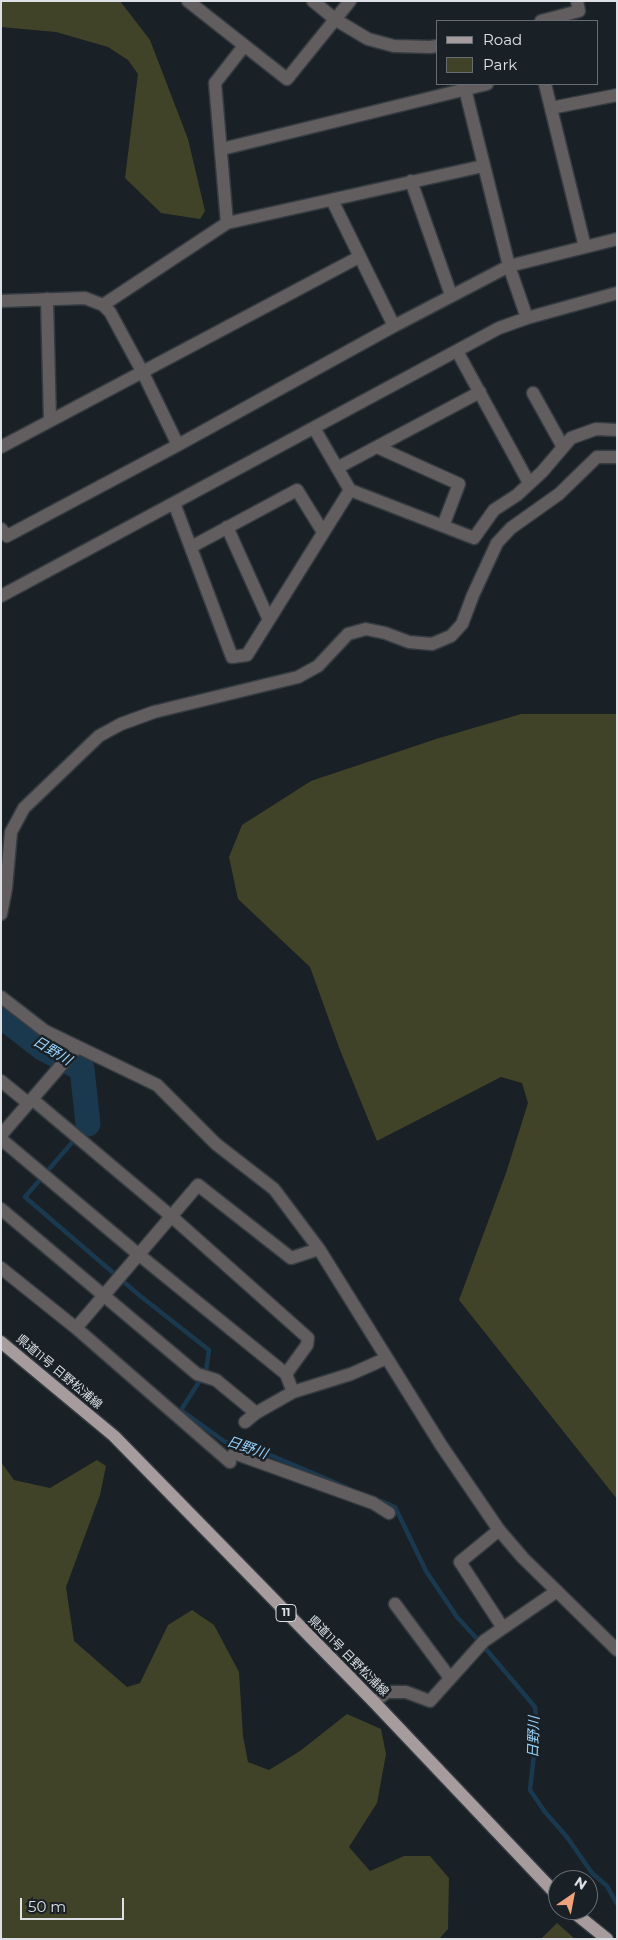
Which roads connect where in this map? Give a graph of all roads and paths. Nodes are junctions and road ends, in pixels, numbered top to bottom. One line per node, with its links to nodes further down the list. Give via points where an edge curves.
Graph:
1 (188, 1): 7 (street)
2 (313, 1): 5 (street)
3 (350, 1): 5 (street)
4 (577, 1): 6 (street, via 579,10)
5 (336, 20): 7 (street, via 287,79); 8 (street, via 368,39 386,44)
6 (544, 20)
7 (244, 46): 14 (street, via 215,83)
8 (436, 46)
9 (483, 85): 11 (street)
10 (545, 85): 13 (street)
11 (465, 89): 14 (street); 15 (street)
12 (617, 95): 13 (street)
13 (551, 108): 20 (street)
14 (222, 149): 18 (street)
15 (483, 166): 16 (street); 22 (street)
16 (411, 181): 17 (street); 24 (street)
17 (332, 200): 18 (street); 21 (street)
18 (227, 223): 27 (street)
19 (617, 239): 20 (street)
20 (585, 246): 22 (street)
21 (358, 256): 29 (street); 31 (street)
22 (509, 266): 24 (street); 28 (street)
23 (617, 293): 28 (street)
24 (451, 295): 29 (street)
25 (47, 299): 26 (street); 27 (street, via 85,298); 34 (street)
26 (1, 301)
27 (103, 306): 31 (street, via 110,312)
28 (527, 318): 30 (street, via 499,328)
29 (394, 326): 37 (street)
30 (457, 351): 32 (street); 35 (street)
31 (143, 373): 34 (street); 37 (street)
32 (480, 392): 39 (street); 43 (street)
33 (540, 398): 40 (street)
34 (50, 421): 38 (street)
35 (314, 428): 42 (street); 45 (street)
36 (617, 430): 40 (street, via 596,429 571,438)
37 (178, 445): 48 (street, via 7,536)
38 (1, 447)
39 (377, 447): 42 (street); 46 (street, via 459,484)
40 (563, 447): 43 (street)
41 (617, 457): 53 (street, via 597,457 559,494 511,528 497,543 462,624 451,636 432,644 409,642 366,629 348,634 318,666 298,677 154,712 99,736 24,808 11,832)
42 (337, 468): 44 (street)
43 (529, 483): 46 (street, via 494,510 474,538)
44 (350, 490): 46 (street); 49 (street)
45 (174, 503): 50 (street); 51 (street)
46 (444, 526)
47 (227, 527): 49 (street, via 297,490); 50 (street); 52 (street)
48 (1, 529)
49 (324, 532): 52 (street)
50 (191, 547): 52 (street, via 232,657 247,655)
51 (1, 596)
52 (269, 620)
53 (4, 888): 54 (street)
54 (1, 914)
55 (1, 997): 56 (street, via 45,1031)
56 (78, 1048): 58 (street); 62 (street, via 157,1085 216,1144 274,1189)
57 (1, 1080): 58 (street)
58 (30, 1101): 59 (street); 61 (street)
59 (1, 1137): 63 (street)
60 (1, 1209): 65 (street)
61 (171, 1216): 62 (street, via 198,1185 291,1258); 63 (street); 69 (street, via 308,1338)
62 (318, 1250): 68 (street)
63 (138, 1254): 65 (street); 69 (street)
64 (1, 1268): 66 (street)
65 (103, 1296): 66 (street); 71 (street, via 196,1374 216,1380)
66 (76, 1328): 73 (street, via 232,1457 373,1503)
67 (1, 1342): 80 (main road, 県道11号 日野松浦線 / 11, via 114,1436)
68 (387, 1358): 70 (street, via 351,1374); 74 (street)
69 (286, 1374): 70 (street)
70 (293, 1392): 71 (street)
71 (256, 1413): 72 (street)
72 (245, 1422)
73 (389, 1513)
74 (498, 1530): 75 (street); 77 (street, via 460,1562)
75 (557, 1591): 77 (street); 78 (street)
76 (395, 1604): 79 (street)
77 (503, 1628): 79 (street, via 484,1641)
78 (617, 1650)
79 (450, 1678): 80 (street, via 430,1701 406,1692 387,1692)
80 (374, 1702): 81 (main road, 県道11号 日野松浦線 / 11)
81 (548, 1885)
82 (583, 1920): 83 (main road)
83 (607, 1939)

